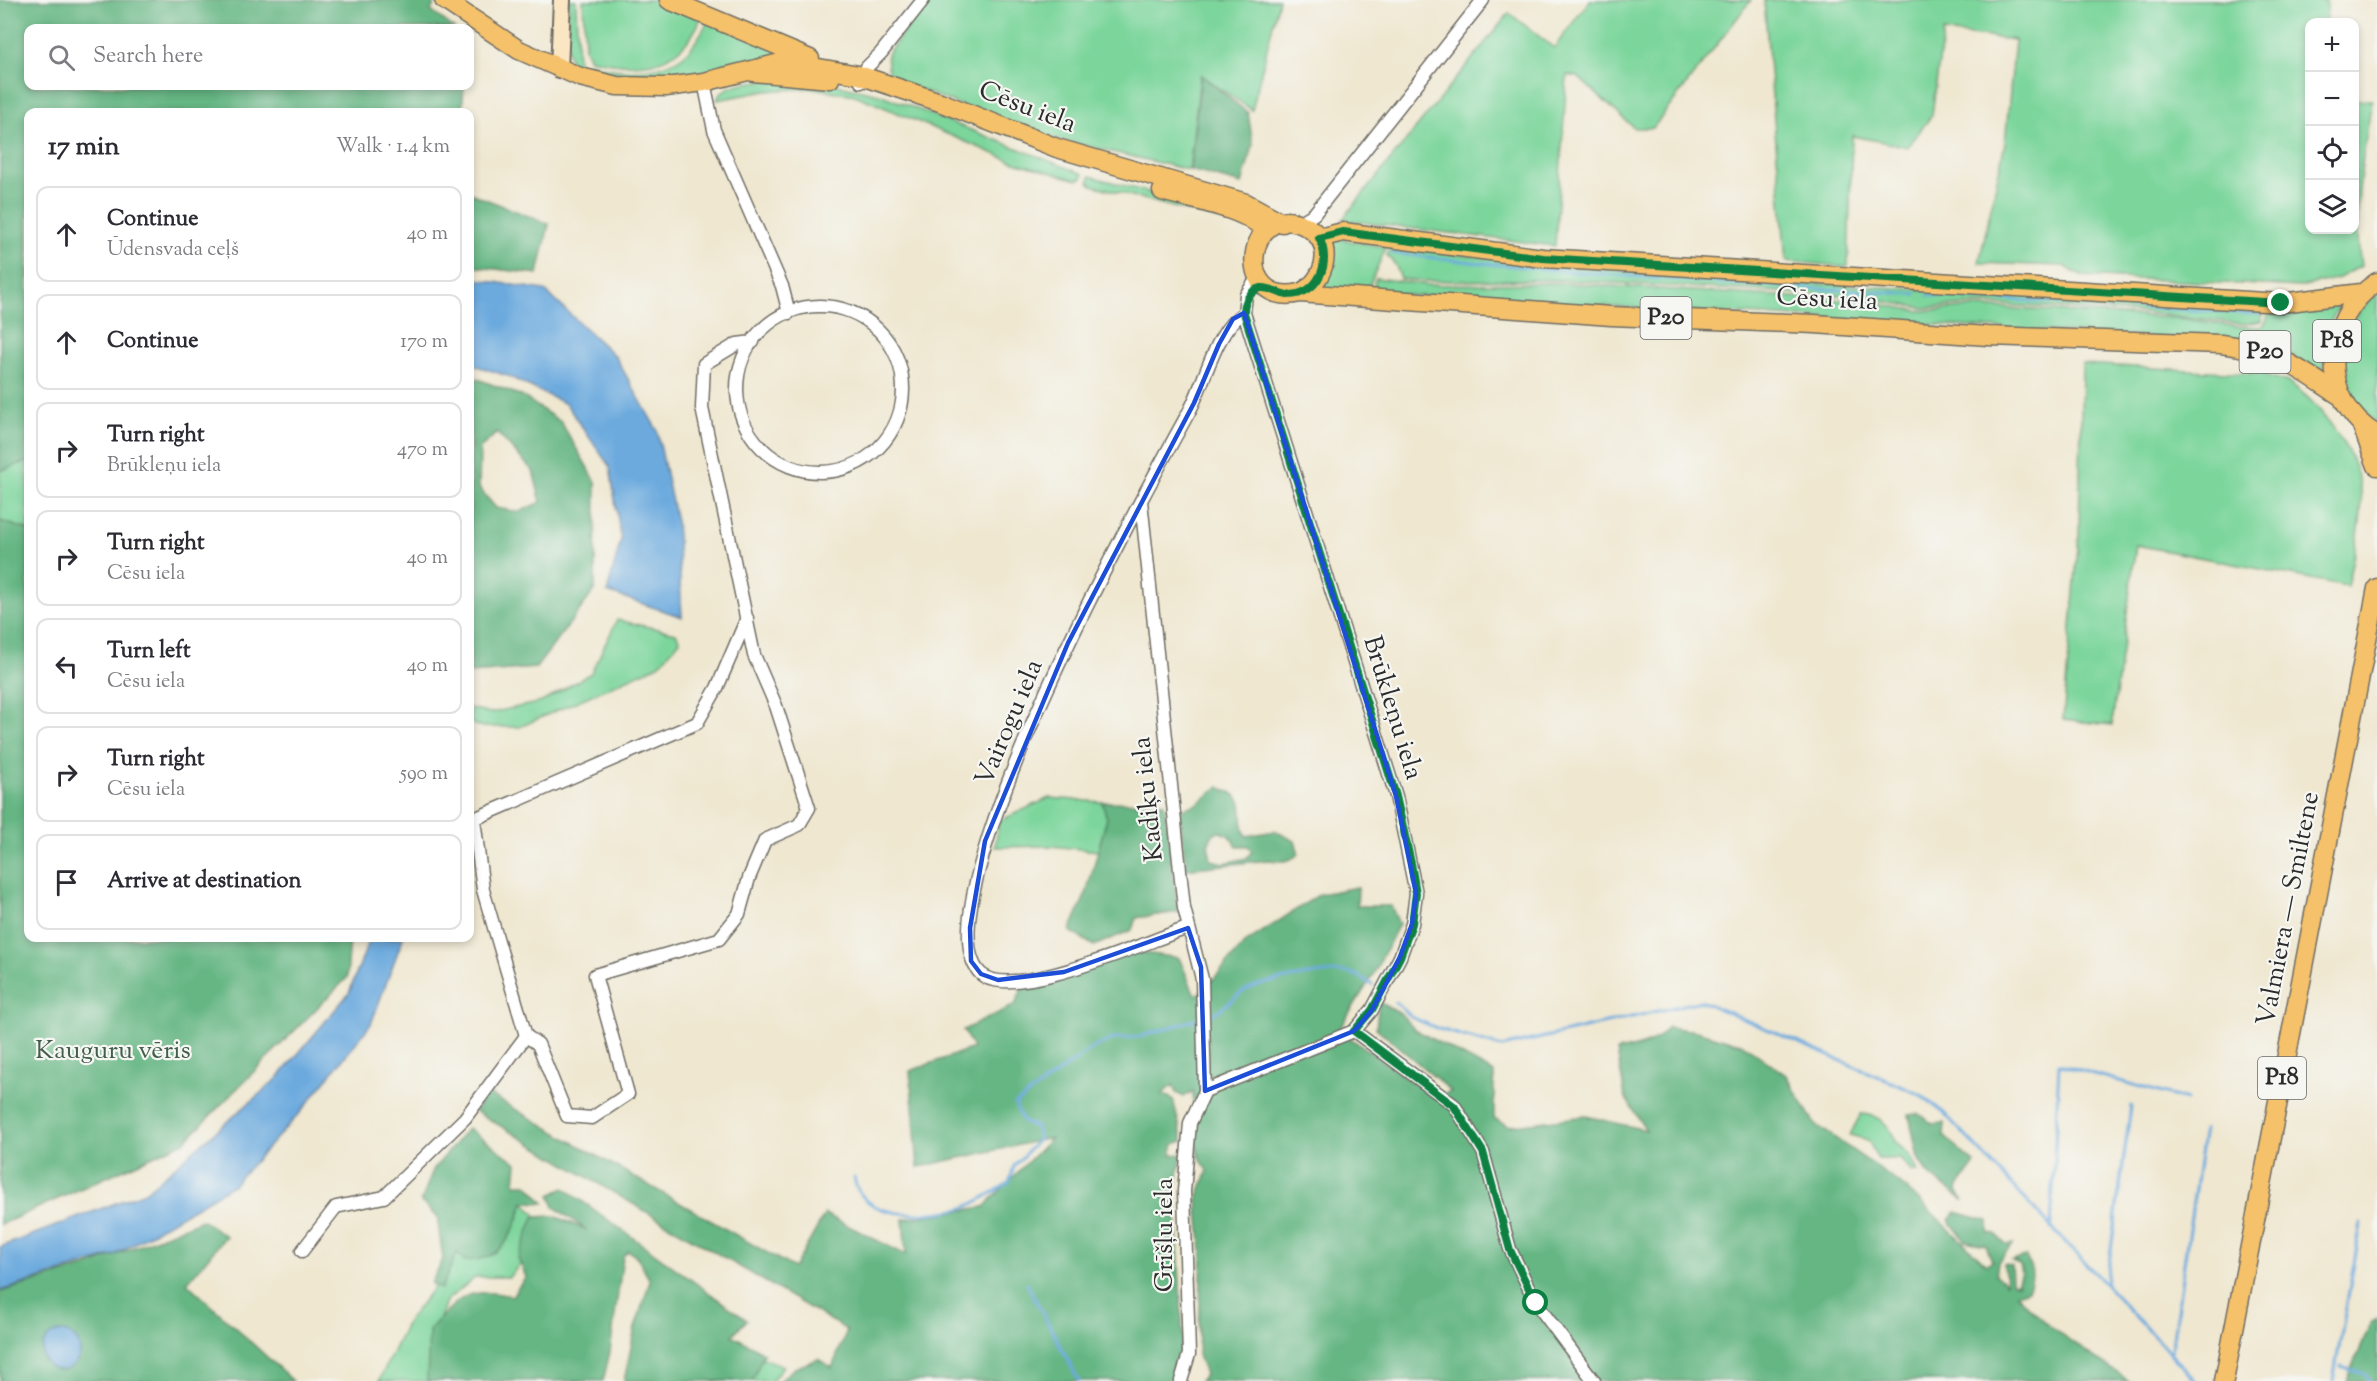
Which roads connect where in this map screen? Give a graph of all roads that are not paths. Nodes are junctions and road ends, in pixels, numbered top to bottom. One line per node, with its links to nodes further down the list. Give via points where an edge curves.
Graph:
1 (444, 0): 6 (main road, Cēsu iela, via 519,50)
2 (562, 0): 6 (main road)
3 (669, 0): 8 (main road)
4 (923, 0): 9 (street, via 868,65)
5 (1483, 0): 11 (street, via 1347,171 1319,215)
6 (559, 69): 10 (main road, Cēsu iela, via 617,86 666,87)
7 (750, 71): 8 (main road, Cēsu iela, via 784,62); 9 (main road, Cēsu iela); 10 (main road, Cēsu iela)
8 (839, 71): 9 (main road, Cēsu iela)
9 (861, 80): 11 (main road, Cēsu iela, via 940,102 1065,151 1246,203); 12 (main road, Cēsu iela, via 997,138 1088,170 1231,212 1259,224)
10 (704, 82): 18 (street, via 714,130 782,286)
11 (1303, 229): 12 (main road, Cēsu iela); 15 (main road, via 1325,254 1323,270 1314,284); 16 (main road, Cēsu iela / P20, via 1543,258 2281,303)
12 (1265, 231): 13 (main road, via 1252,259)
13 (1263, 282): 15 (main road, Cēsu iela, via 1283,294); 17 (street, via 1246,295)
14 (2377, 282): 16 (main road, P18)
15 (1300, 293): 20 (main road, Cēsu iela / P20, via 1611,316 2221,344 2275,355)
16 (2361, 293): 20 (main road, P18, via 2346,314 2337,337 2335,368)
17 (1244, 310): 23 (street, Vairogu iela, via 1233,319 1219,344 1194,403); 27 (street, Brūkleņu iela, via 1396,796 1416,893 1412,924 1400,957 1372,1010)
18 (789, 313): 19 (street, via 764,328); 19 (street, via 820,306 846,310 869,322 888,340 899,363 904,389 888,438 870,456 847,468 824,472 790,466 761,448 740,408 738,385 742,362)
19 (753, 342): 25 (street, via 737,344 704,364 702,408)
20 (2339, 395): 21 (main road, P18)
21 (2370, 430): 22 (main road, P18)
22 (2377, 466)
23 (1140, 500): 26 (street, Kadiķu iela); 26 (street, Vairogu iela, via 1068,642 986,841 972,912 971,961 988,978 1028,980 1064,972)
24 (2377, 588): 33 (main road, Valmiera — Smiltene / P18)
25 (747, 618): 28 (street, via 717,688 697,723 474,819 483,890); 28 (street, via 754,655 776,706 809,808 799,825 765,840 739,914 719,939 595,975 628,1094 592,1118 567,1116 538,1044)
26 (1188, 928): 29 (street, Kadiķu iela, via 1201,967)
27 (1354, 1031): 29 (street, Brūkleņu iela); 32 (street, via 1454,1106 1483,1152 1510,1250 1536,1303)
28 (526, 1036): 30 (street, via 465,1118 392,1190 384,1197 336,1207)
29 (1205, 1091): 31 (street, Grīšļu iela, via 1190,1123 1184,1191 1189,1354)
30 (302, 1251)
31 (1181, 1381)
32 (1594, 1381)
33 (2224, 1381)

